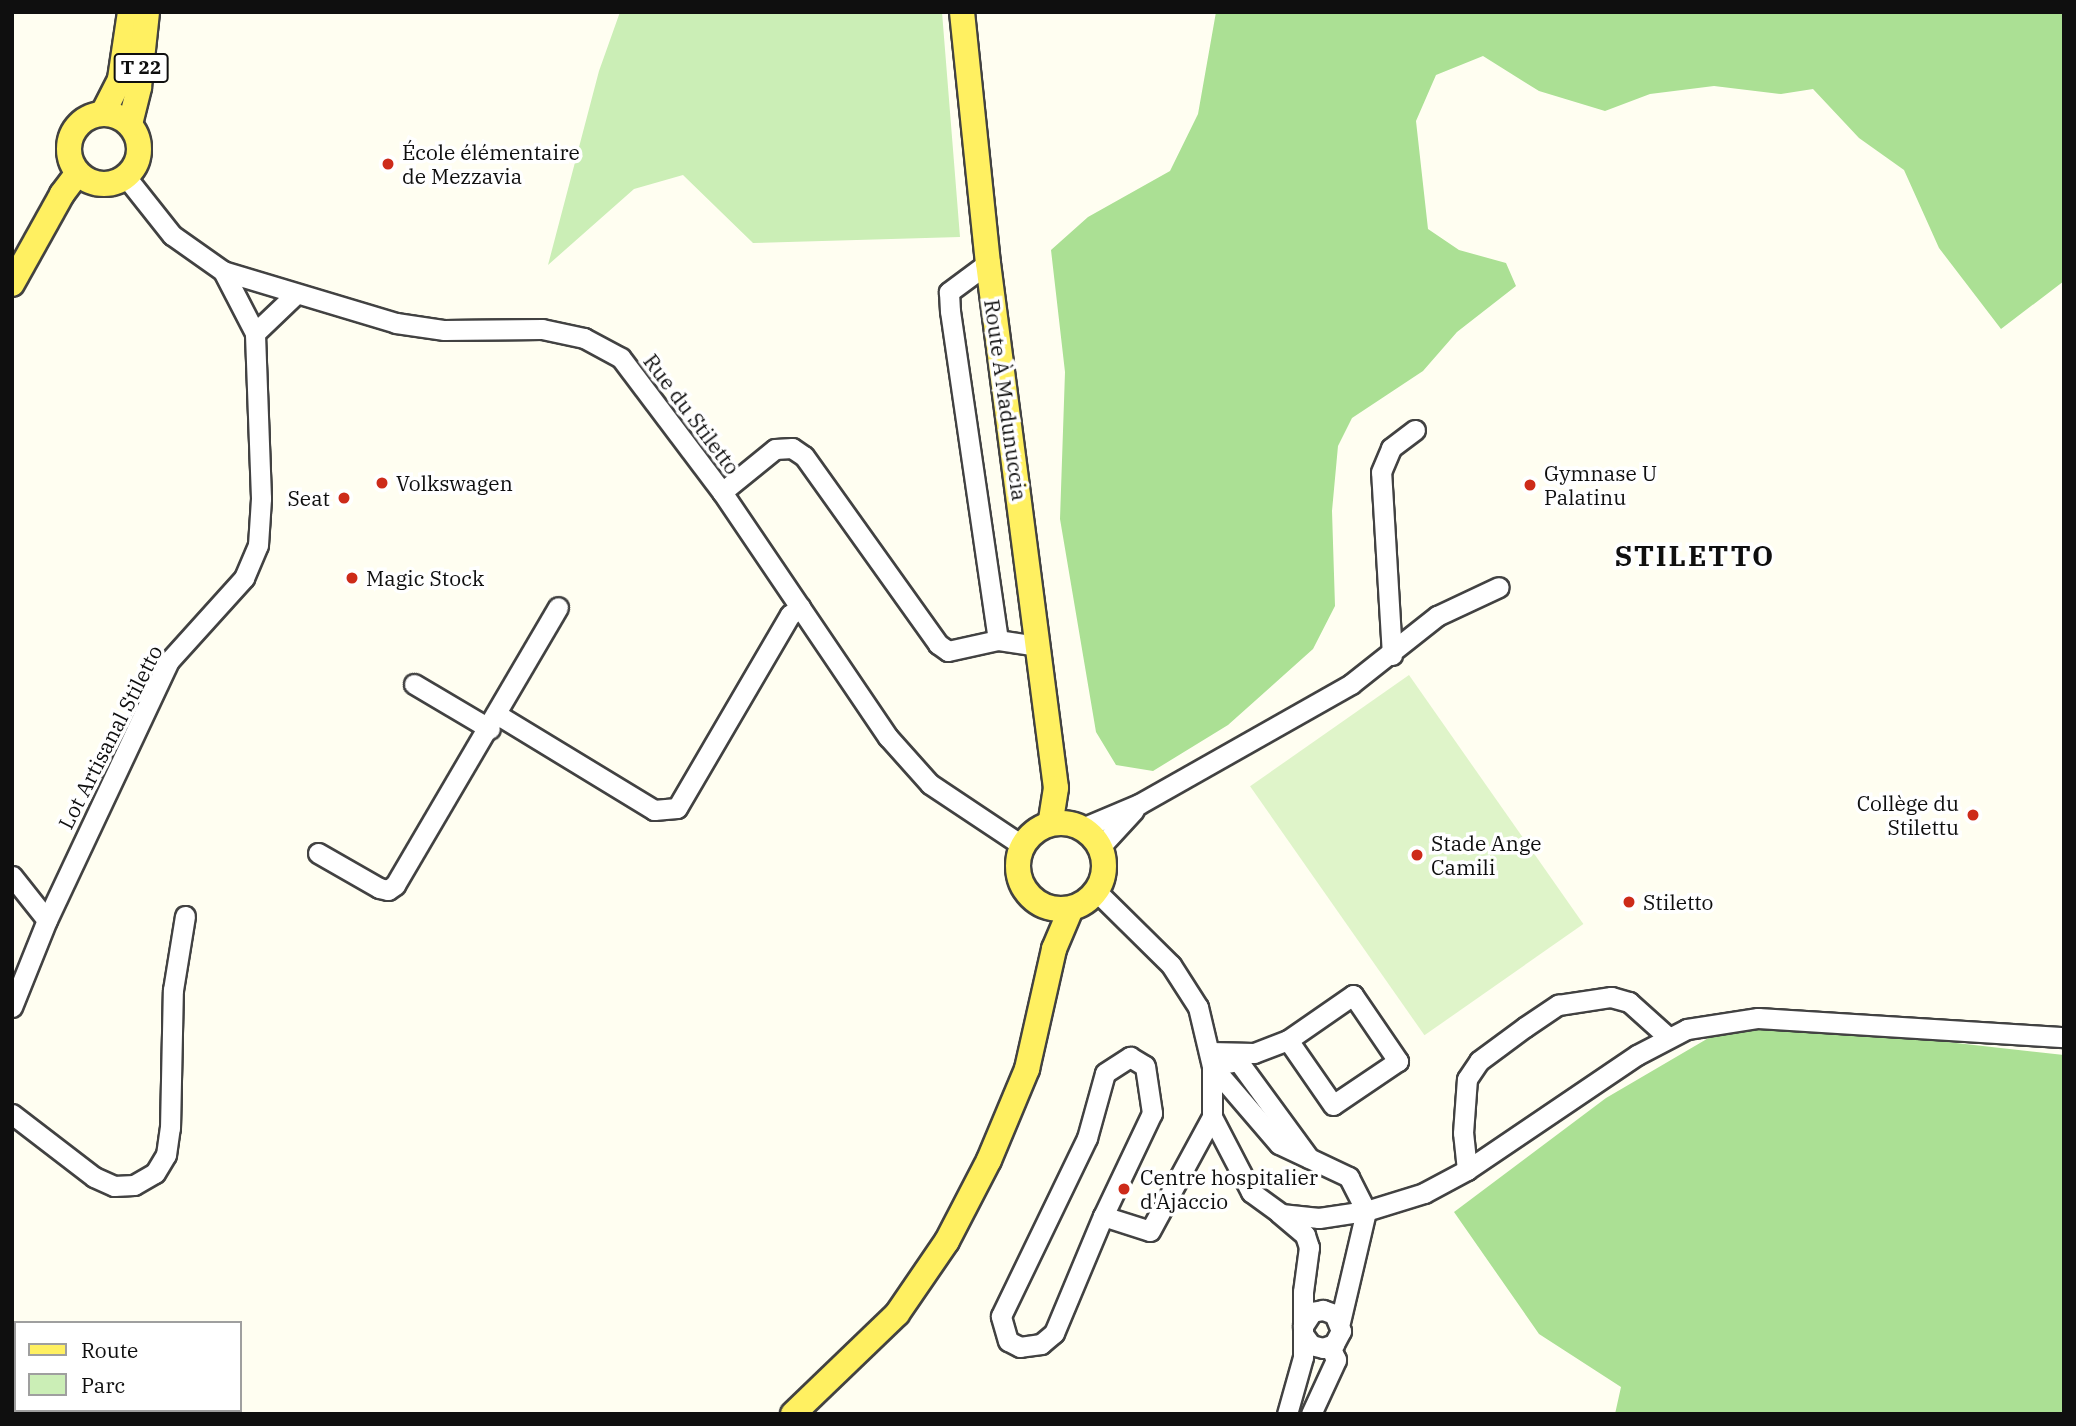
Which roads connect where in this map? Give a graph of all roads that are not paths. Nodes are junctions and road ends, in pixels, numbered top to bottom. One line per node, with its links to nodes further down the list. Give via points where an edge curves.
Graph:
1 (130, 12): 4 (main road, T 22, via 120,79)
2 (146, 12): 5 (main road, T 22, via 139,87)
3 (962, 12): 8 (main road, Route À Madunuccia)
4 (103, 113): 5 (main road); 6 (main road, via 74,130 69,153)
5 (130, 124): 7 (main road, via 139,157)
6 (78, 173): 7 (main road, via 107,185); 10 (main road)
7 (126, 177): 9 (street, Rue du Stiletto, via 172,235)
8 (988, 263): 18 (street, via 949,292); 19 (main road, Route À Madunuccia)
9 (223, 271): 11 (street, Rue du Stiletto); 12 (street)
10 (12, 284)
11 (296, 293): 12 (street); 14 (street, Rue du Stiletto, via 396,323 444,330 542,329 584,338 621,358)
12 (256, 333): 33 (street, Lot Artisanal Stiletto, via 258,545 244,578 169,661)
13 (1415, 430): 20 (street, via 1391,447 1381,472)
14 (722, 492): 17 (street, Rue du Stiletto); 18 (street, via 775,449 792,448 804,456 937,644 948,651)
15 (1499, 587): 20 (street, via 1437,616)
16 (558, 607): 22 (street)
17 (800, 607): 22 (street, via 790,615 677,808 654,810); 25 (street, Rue du Stiletto, via 888,737 930,784)
18 (998, 640): 19 (street)
19 (1038, 646): 24 (main road, Route À Madunuccia, via 1056,788)
20 (1392, 655): 23 (street, via 1351,684)
21 (414, 684): 22 (street)
22 (494, 722): 27 (street, via 388,890)
23 (1139, 804): 24 (street); 26 (street)
24 (1068, 825): 25 (main road); 26 (main road)
25 (1023, 846): 30 (main road, via 1018,874 1023,888)
26 (1100, 847): 29 (main road, via 1104,870)
27 (318, 853)
28 (12, 876): 33 (street)
29 (1096, 891): 31 (main road); 39 (street, via 1171,965 1198,1007)
30 (1044, 906): 31 (main road); 34 (main road)
31 (1071, 909): 34 (main road)
32 (184, 916): 40 (street, via 173,990 170,1128 166,1155 155,1173 135,1185 114,1186 93,1177)
33 (47, 920): 35 (street, Lot Artisanal Stiletto)
34 (1054, 949): 50 (main road, via 1027,1069 989,1160 947,1241 897,1314)
35 (12, 1007)
36 (1668, 1037): 37 (street, via 1701,1024 1758,1018); 42 (street); 42 (street, via 1629,1002 1611,997 1558,1006 1536,1020 1472,1069 1462,1133)
37 (2064, 1037)
38 (1288, 1040): 38 (street, via 1353,995 1398,1061 1333,1105); 39 (street, via 1254,1053)
39 (1211, 1059): 41 (street); 44 (street, via 1260,1127 1279,1144 1349,1177)
40 (12, 1114)
41 (1212, 1117): 43 (street, via 1251,1192); 45 (street, via 1150,1231)
42 (1467, 1170): 44 (street, via 1424,1193)
43 (1272, 1207): 46 (street, via 1281,1214); 48 (street, via 1305,1235 1309,1247)
44 (1366, 1211): 46 (street); 47 (street)
45 (1103, 1216): 45 (street, via 1152,1112 1145,1066 1130,1057 1105,1073 1087,1138 1001,1316 1009,1341 1020,1347 1041,1344 1054,1333)
46 (1319, 1218): 48 (street)
47 (1340, 1322): 48 (street, via 1340,1336); 48 (street, via 1323,1310 1312,1312)
48 (1310, 1334): 49 (street); 53 (street, via 1336,1360)
49 (1300, 1369): 51 (street); 52 (street)
50 (793, 1414)
51 (1280, 1414)
52 (1287, 1414)
53 (1311, 1414)

